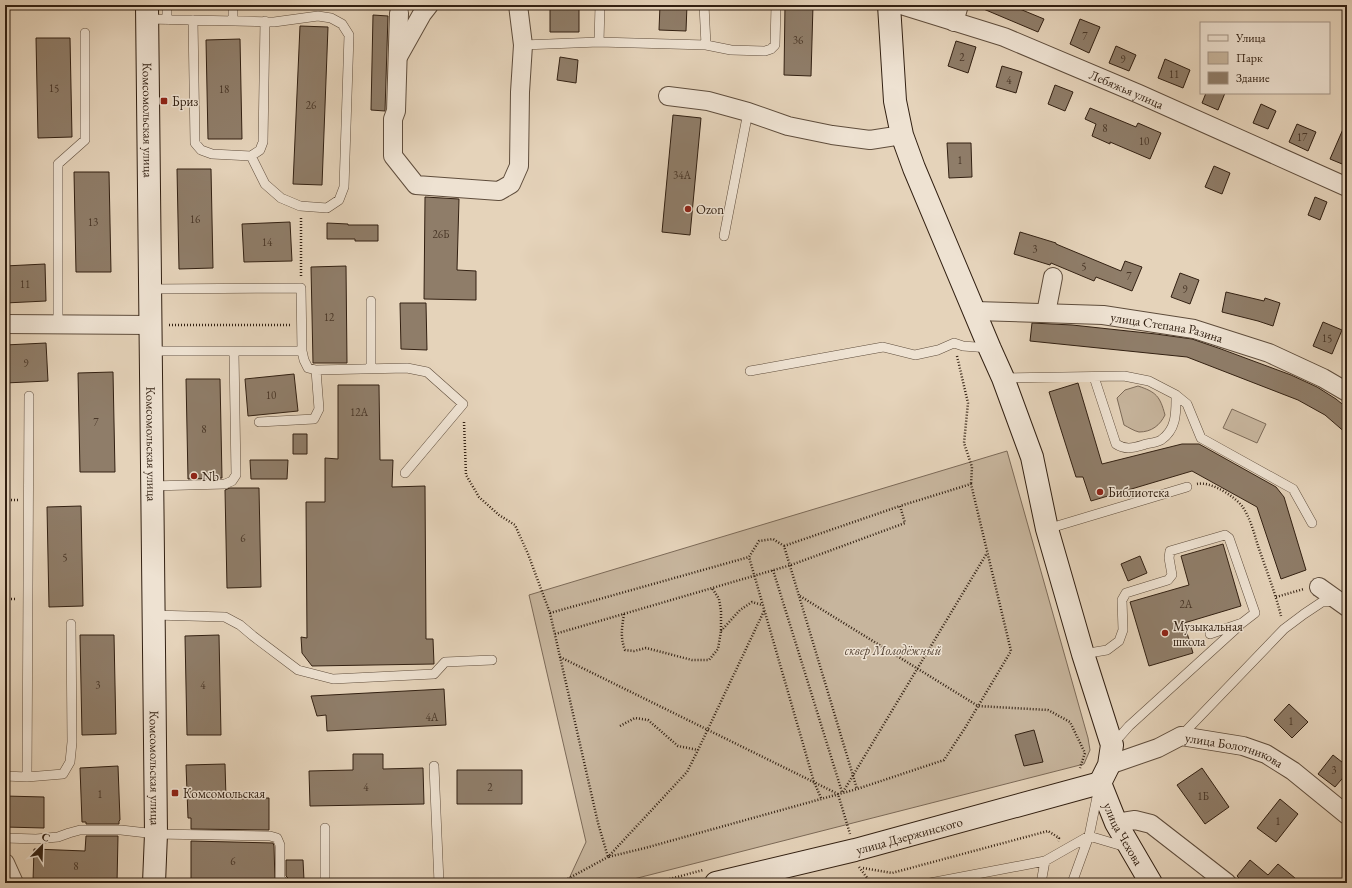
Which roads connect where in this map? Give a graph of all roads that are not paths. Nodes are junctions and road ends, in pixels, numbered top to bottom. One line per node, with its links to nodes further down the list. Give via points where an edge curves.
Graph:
1 (167, 5): 12 (lane)
2 (233, 5): 14 (lane)
3 (429, 5): 20 (street)
4 (518, 5): 18 (street)
5 (600, 5): 17 (lane)
6 (704, 5): 19 (lane)
7 (776, 5): 19 (lane, via 774,45 771,49 731,50)
8 (889, 5): 23 (street, улица Чехова, via 895,101)
9 (901, 5): 11 (street, Лебяжья улица)
10 (399, 13): 20 (street)
11 (957, 13): 25 (street, Лебяжья улица, via 1004,37)
12 (154, 15): 13 (lane); 28 (street, Комсомольская улица)
13 (193, 20): 14 (lane); 24 (lane, via 195,143 201,150 212,154)
14 (233, 21): 15 (lane)
15 (265, 21): 24 (lane, via 264,142 260,150); 24 (lane, via 318,16 331,18 342,24 349,36 344,187 339,200 327,208 300,206 281,198 265,184)
16 (85, 34): 33 (lane, via 85,140 58,164)
17 (599, 42): 18 (lane); 19 (lane)
18 (523, 45): 20 (street, via 519,166 511,184 499,192 416,185 393,156)
19 (706, 45)
20 (398, 57)
21 (668, 96): 22 (street, via 708,101)
22 (748, 112): 23 (street, via 788,126 832,135 870,140); 26 (lane)
23 (902, 135): 30 (street, улица Чехова)
24 (251, 156)
25 (1347, 187)
26 (724, 236)
27 (1053, 277): 31 (street)
28 (150, 289): 34 (street, Комсомольская улица); 37 (lane, via 301,288)
29 (371, 301): 39 (lane)
30 (975, 310): 31 (street, улица Степана Разина); 35 (street, улица Чехова)
31 (1046, 313): 44 (street, улица Степана Разина, via 1103,315 1194,330 1269,353)
32 (5, 324): 33 (street)
33 (58, 324): 34 (street)
34 (150, 325): 36 (street, Комсомольская улица)
35 (990, 349): 41 (lane, via 954,343 915,355 884,347); 43 (street, улица Чехова)
36 (151, 350): 38 (lane); 49 (street, Комсомольская улица)
37 (302, 351): 38 (lane); 40 (lane, via 308,368)
38 (234, 352): 49 (lane, via 236,475 232,481 225,484)
39 (371, 369): 40 (lane); 48 (lane, via 407,368 427,372 463,404)
40 (316, 370): 47 (lane, via 318,409 314,419)
41 (750, 371)
42 (1094, 377): 43 (lane); 45 (lane, via 1124,376 1148,381); 45 (lane, via 1116,444 1121,447 1131,448 1160,440 1171,430 1176,417)
43 (1003, 378): 52 (street, улица Чехова, via 1032,457)
44 (1347, 392)
45 (1176, 395): 51 (lane, via 1187,404 1201,438 1294,489)
46 (29, 396): 65 (lane)
47 (259, 422)
48 (405, 473)
49 (152, 486): 55 (street, Комсомольская улица)
50 (1187, 487): 52 (lane)
51 (1312, 523)
52 (1047, 529): 59 (street, улица Чехова)
53 (1318, 586): 54 (street)
54 (1342, 604): 61 (lane, via 1322,602 1284,629)
55 (154, 615): 60 (lane, via 225,617 240,624 298,670 333,679 434,674 445,662); 69 (street, Комсомольская улица)
56 (1242, 622): 58 (lane); 59 (lane, via 1255,613 1229,538 1225,535 1170,551 1172,575 1168,580 1126,594 1122,600 1123,630 1118,641 1108,650); 62 (lane, via 1129,726)
57 (71, 624): 65 (lane, via 70,762 63,774)
58 (1210, 634)
59 (1083, 654): 62 (street, улица Чехова)
60 (492, 660)
61 (1181, 736): 62 (street, улица Болотникова, via 1158,748); 66 (street, улица Болотникова, via 1243,746 1266,754 1293,771)
62 (1107, 764): 67 (street, улица Чехова); 70 (lane); 80 (street, улица Дзержинского, via 855,850)
63 (434, 766): 79 (lane)
64 (5, 776): 65 (lane)
65 (27, 777)
66 (1347, 815)
67 (1116, 823): 72 (street, улица Чехова); 85 (street, via 1135,820 1151,824)
68 (325, 828): 78 (lane)
69 (156, 834): 71 (lane, via 121,830 80,830 58,837); 76 (street, Комсомольская улица); 77 (lane, via 277,838 280,845 280,879)
70 (1089, 836): 72 (lane); 73 (lane); 83 (lane)
71 (5, 838)
72 (1130, 849): 84 (street, улица Чехова)
73 (1045, 860): 81 (lane); 82 (lane)
74 (5, 863): 75 (street)
75 (14, 883)
76 (154, 883)
77 (285, 883)
78 (325, 883)
79 (438, 883)
80 (716, 883)
81 (930, 883)
82 (1041, 883)
83 (1072, 883)
84 (1150, 883)
85 (1227, 883)

